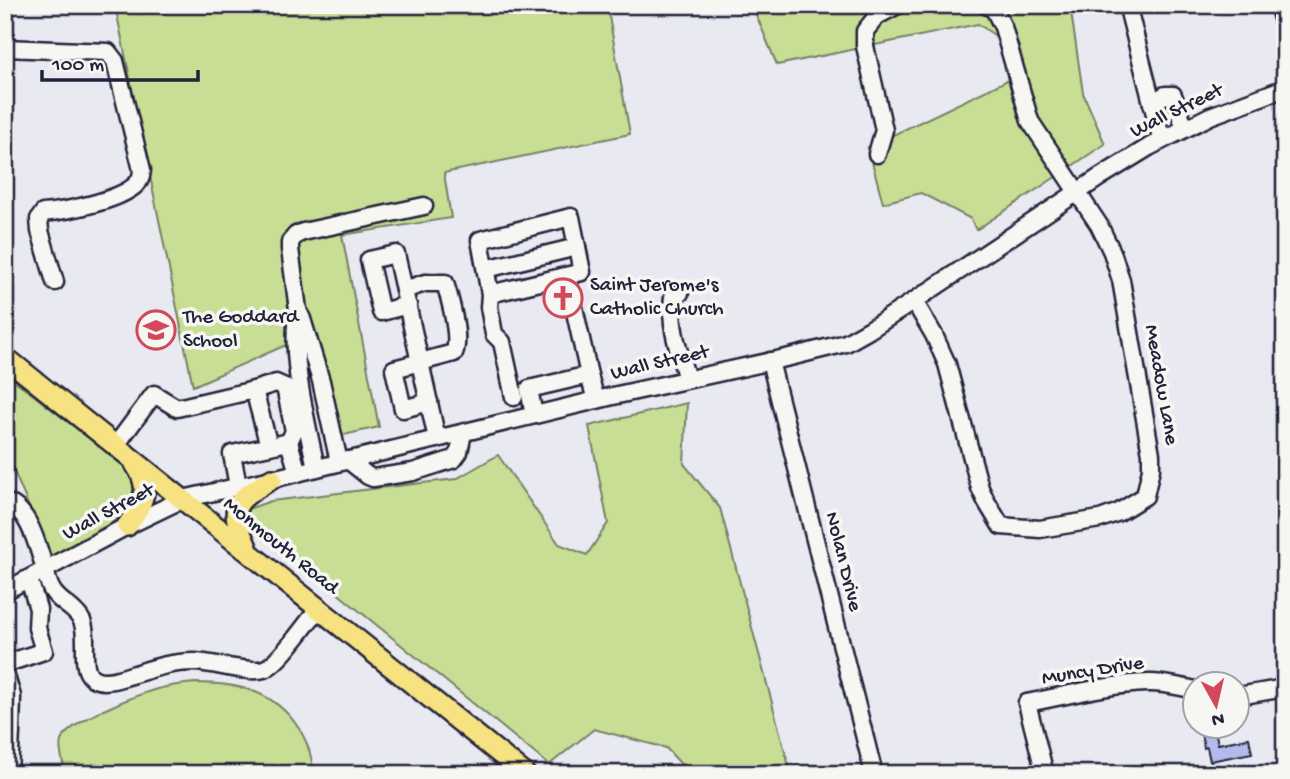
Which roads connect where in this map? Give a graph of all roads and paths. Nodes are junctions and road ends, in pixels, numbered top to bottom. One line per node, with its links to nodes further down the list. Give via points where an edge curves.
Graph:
1 (898, 5): 11 (street, via 877,16 865,31 884,130)
2 (986, 5): 12 (street, Meadow Lane, via 994,9 1003,27 1030,121)
3 (1278, 5): 5 (street)
4 (1129, 12): 8 (street)
5 (1285, 28)
6 (5, 48): 17 (street, via 108,52 115,61 142,170 137,183 122,192 83,206 43,213 40,231)
7 (1285, 88): 9 (street, Wall Street)
8 (1152, 103): 9 (street, via 1173,95); 10 (street)
9 (1185, 128): 10 (street, Wall Street)
10 (1162, 140): 12 (street, Wall Street)
11 (877, 154)
12 (1078, 192): 21 (street, Wall Street); 44 (street, Meadow Lane, via 1107,239 1121,280 1151,454)
13 (424, 206): 22 (street, via 296,235 290,249)
14 (577, 247): 15 (street); 15 (street, via 571,217 480,240); 16 (street, via 582,272)
15 (486, 269): 20 (street)
16 (567, 276): 20 (street); 26 (street)
17 (55, 282)
18 (680, 293): 27 (street, via 673,297 671,311)
19 (406, 298): 19 (street, via 381,312 369,260 396,254); 25 (street); 25 (street, via 425,283 445,283 449,297 457,347 454,353)
20 (489, 300): 29 (street, via 494,334 502,342)
21 (914, 301): 24 (street, Wall Street, via 846,343); 44 (street, via 947,364 980,488 997,531 1100,519)
22 (298, 310): 39 (street); 40 (street, via 296,350)
23 (5, 357): 38 (main road, Monmouth Road)
24 (770, 361): 27 (street, Wall Street); 62 (street, Nolan Drive)
25 (420, 363): 31 (street); 31 (street, via 394,369 403,409)
26 (589, 375): 29 (street); 30 (street)
27 (687, 379): 30 (street, Wall Street)
28 (254, 390): 36 (street, via 276,383 285,387 294,431); 37 (street); 38 (street, via 177,408 154,394)
29 (522, 393): 32 (street); 33 (street, via 505,401)
30 (596, 400): 32 (street, Wall Street)
31 (429, 402): 35 (street)
32 (534, 415): 33 (street, Wall Street)
33 (508, 421): 34 (street, Wall Street)
34 (463, 433): 35 (street, Wall Street); 39 (street, via 454,458 413,472 373,478)
35 (437, 439): 39 (street, Wall Street)
36 (289, 442): 37 (street); 41 (street)
37 (269, 446): 43 (street, via 232,454)
38 (123, 451): 45 (main road, Monmouth Road); 48 (main road, via 143,476 145,491)
39 (344, 461): 40 (street, Wall Street)
40 (316, 468): 41 (street, Wall Street)
41 (298, 473): 42 (street, Wall Street)
42 (272, 479): 43 (street, Wall Street); 49 (main road, via 236,508 237,525)
43 (238, 486): 45 (street, Wall Street)
44 (1145, 496): 47 (street)
45 (183, 499): 48 (street, Wall Street); 49 (main road, Monmouth Road)
46 (5, 502): 50 (street, via 23,514)
47 (1160, 506)
48 (127, 526): 50 (street, Wall Street)
49 (248, 551): 53 (main road, Monmouth Road)
50 (46, 570): 51 (street, Wall Street); 53 (street, via 52,592 82,620 86,666 91,677 102,681 180,663 264,669)
51 (29, 579): 52 (street, Wall Street); 54 (street, via 44,651)
52 (5, 592)
53 (318, 608): 61 (main road, Monmouth Road)
54 (5, 664)
55 (5, 673): 59 (street, via 12,696)
56 (1182, 687): 63 (street, Muncy Drive, via 1145,683 1021,700)
57 (1285, 688): 58 (street)
58 (1252, 694)
59 (8, 732): 60 (street)
60 (8, 766)
61 (525, 774)
62 (874, 774)
63 (1045, 774)

